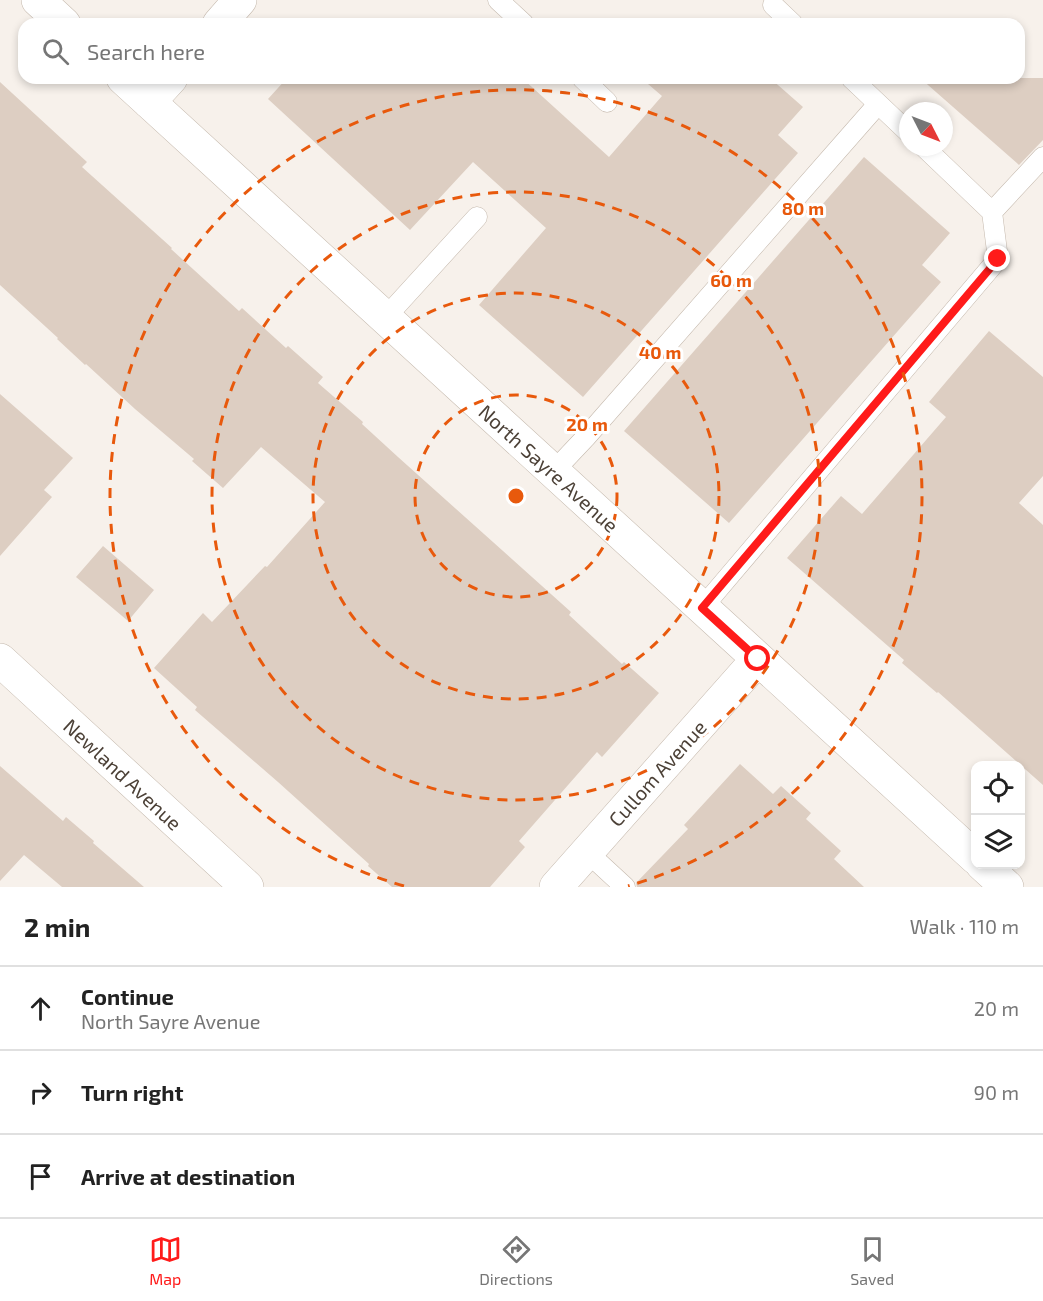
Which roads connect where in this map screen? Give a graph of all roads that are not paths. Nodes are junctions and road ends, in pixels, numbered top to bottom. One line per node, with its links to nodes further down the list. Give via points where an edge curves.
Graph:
1 (38, 0): 5 (street)
2 (240, 0): 6 (street)
3 (498, 0): 7 (lane)
4 (773, 5): 8 (lane)
5 (58, 18)
6 (224, 18)
7 (518, 18)
8 (787, 18)
9 (130, 84): 13 (street, North Sayre Avenue)
10 (166, 84): 13 (street)
11 (588, 84): 14 (lane)
12 (856, 84): 15 (lane)
13 (149, 102): 21 (street, North Sayre Avenue)
14 (608, 102)
15 (878, 104): 16 (lane); 22 (lane)
16 (899, 124)
17 (933, 156): 19 (lane)
18 (1043, 157): 19 (lane)
19 (992, 212): 23 (lane, via 998,259)
20 (477, 217): 21 (lane)
21 (385, 318): 22 (street, North Sayre Avenue)
22 (554, 472): 23 (street, North Sayre Avenue)
23 (702, 608): 24 (street, North Sayre Avenue)
24 (758, 659): 26 (street, Cullom Avenue); 27 (street, North Sayre Avenue)
25 (0, 660): 29 (street, Newland Avenue)
26 (587, 852): 30 (street, Cullom Avenue); 31 (lane)
27 (971, 854)
28 (987, 869): 32 (street)
29 (247, 887)
30 (556, 887)
31 (625, 887)
32 (1007, 887)

